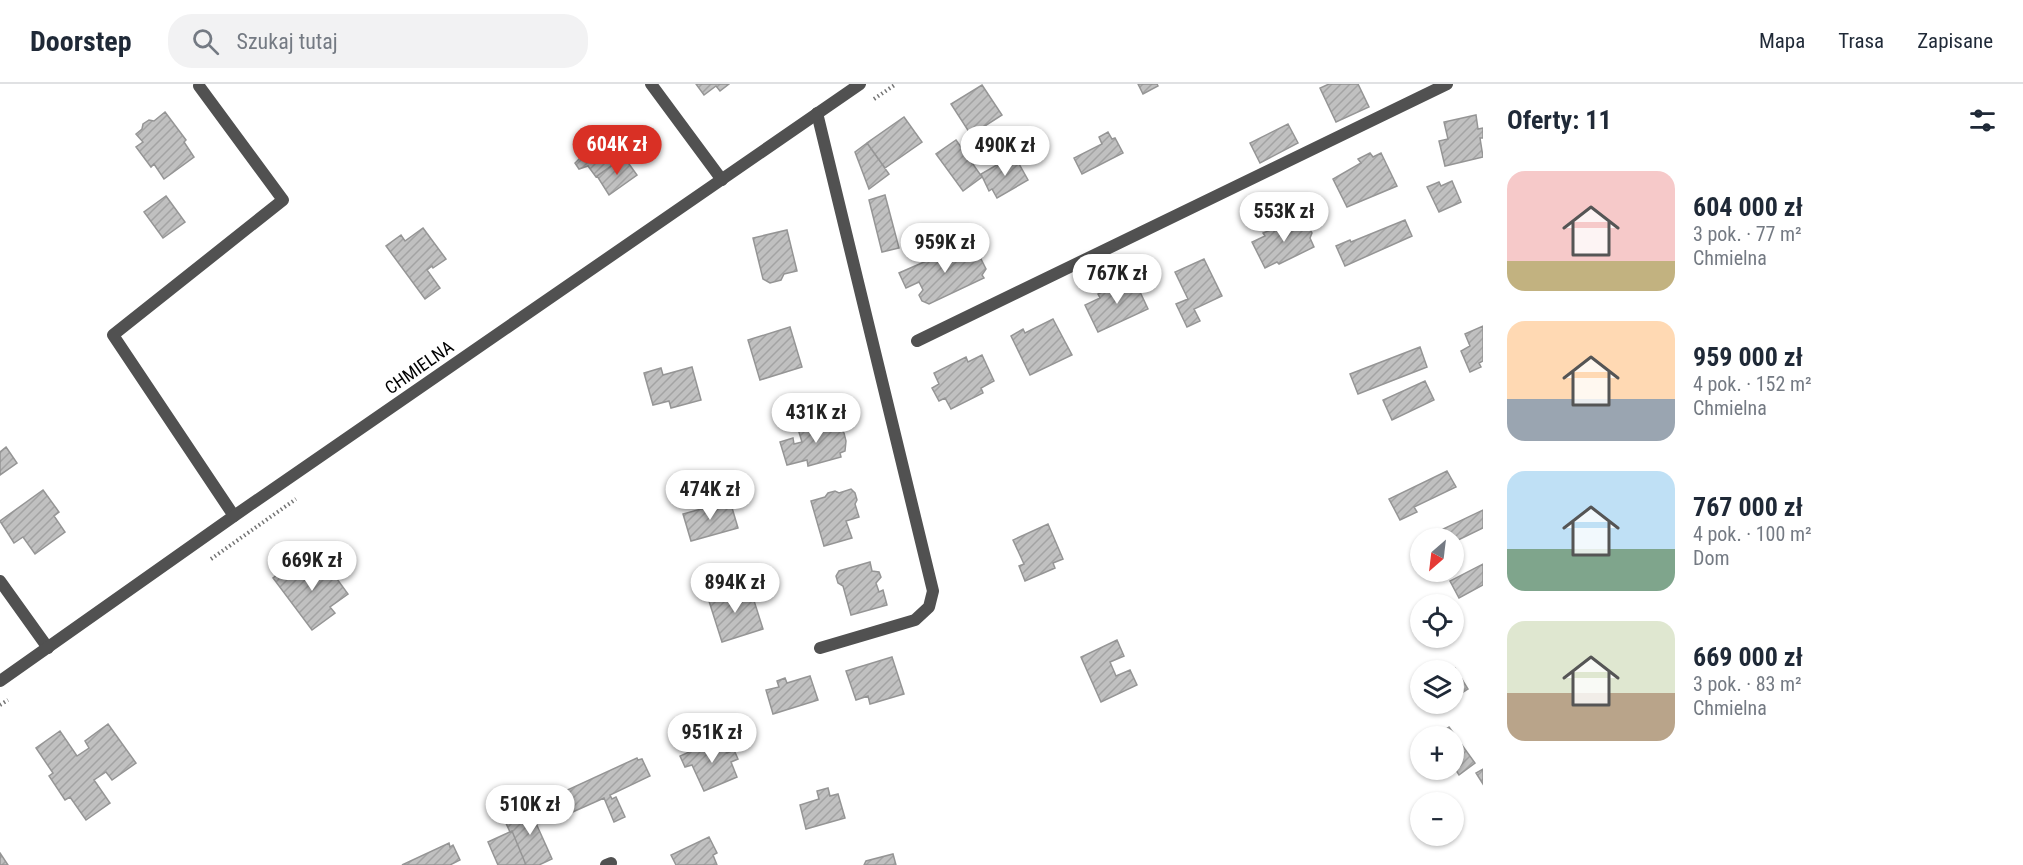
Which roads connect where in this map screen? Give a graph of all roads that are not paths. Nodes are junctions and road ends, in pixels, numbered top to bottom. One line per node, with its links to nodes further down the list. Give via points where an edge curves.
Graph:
1 (651, 84): 6 (street)
2 (860, 84): 5 (street, CHMIELNA)
3 (1447, 84): 7 (street)
4 (199, 86): 8 (street, via 283,200 113,335)
5 (817, 113): 6 (street, CHMIELNA); 11 (street, via 933,591 929,607 915,620)
6 (722, 180): 8 (street, CHMIELNA)
7 (917, 340)
8 (234, 516): 10 (street, CHMIELNA)
9 (0, 581): 10 (street)
10 (48, 648): 12 (street, CHMIELNA)
11 (820, 648)
12 (0, 681)

